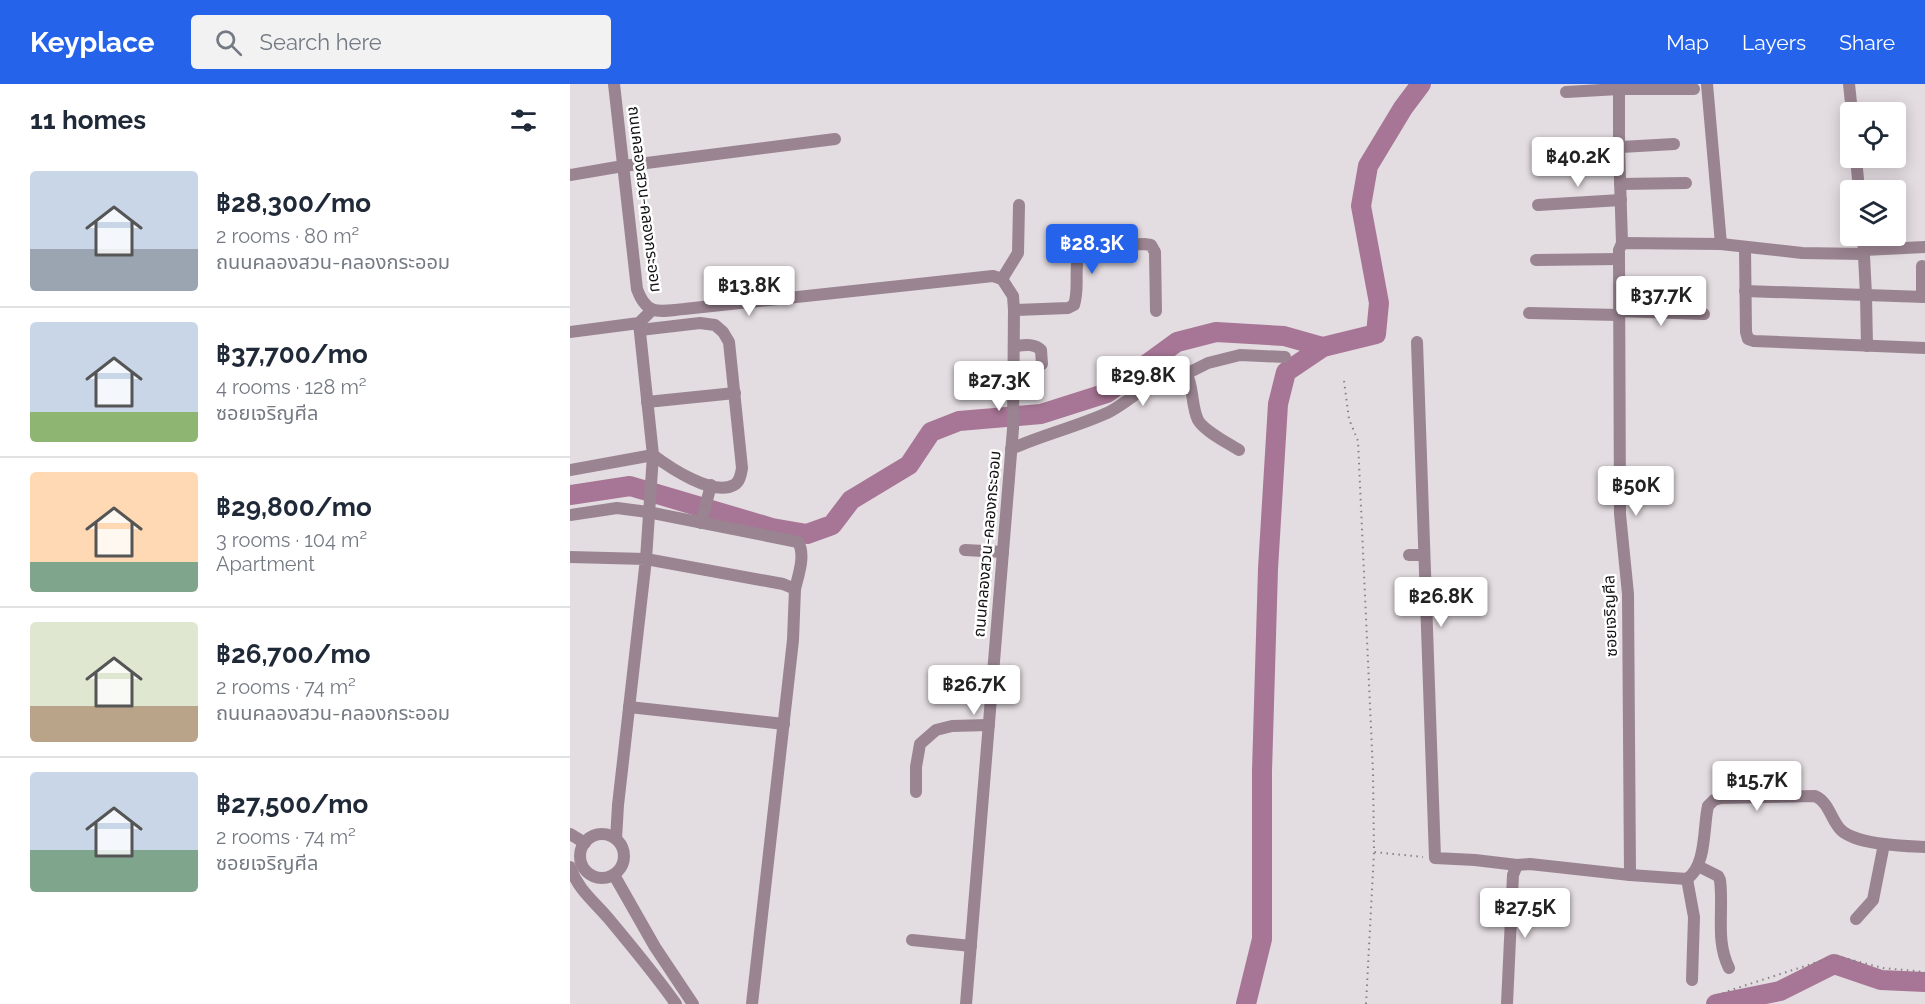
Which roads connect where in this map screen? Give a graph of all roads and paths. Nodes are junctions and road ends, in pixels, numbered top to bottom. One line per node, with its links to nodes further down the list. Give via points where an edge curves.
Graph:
1 (614, 84): 12 (street, ถนนคลองสวน-คลองกระออม)
2 (1707, 84): 20 (street)
3 (1849, 84): 7 (street)
4 (1619, 87): 5 (street); 6 (street); 10 (street, ซอยเจริญศีล)
5 (1694, 89)
6 (1566, 92)
7 (1851, 102)
8 (835, 139): 12 (street)
9 (1674, 144): 10 (street)
10 (1619, 147): 11 (street); 15 (street, ซอยเจริญศีล)
11 (1551, 151)
12 (623, 166): 13 (street); 32 (street, ถนนคลองสวน-คลองกระออม, via 637,289 642,302)
13 (570, 175)
14 (1686, 183): 15 (street)
15 (1620, 184): 16 (street, ซอยเจริญศีล)
16 (1621, 200): 18 (street); 19 (street, ซอยเจริญศีล)
17 (1019, 205): 28 (street, via 1018,254)
18 (1538, 205)
19 (1622, 243): 20 (street); 25 (street, ซอยเจริญศีล)
20 (1721, 244): 23 (street)
21 (1864, 246): 24 (street)
22 (1925, 247): 24 (street)
23 (1745, 248): 24 (street, via 1802,253); 29 (street)
24 (1864, 252): 30 (street)
25 (1618, 259): 26 (street); 36 (street, ซอยเจริญศีล)
26 (1536, 260)
27 (1922, 266): 31 (street)
28 (1002, 279): 32 (street, ถนนคลองสวน-คลองกระออม, via 977,277); 33 (street, ถนนคลองสวน-คลองกระออม, via 1013,296)
29 (1746, 291): 30 (street); 42 (street, via 1746,332 1751,341)
30 (1866, 295): 31 (street); 42 (street)
31 (1924, 297)
32 (652, 310): 38 (street)
33 (1014, 310): 34 (street, via 1074,305 1080,249 1144,244 1151,245 1155,252); 41 (street, ถนนคลองสวน-คลองกระออม)
34 (1156, 311)
35 (1529, 313): 36 (street)
36 (1619, 313): 37 (street); 80 (street, ซอยเจริญศีล, via 1620,514 1628,594)
37 (1704, 314)
38 (640, 326): 39 (street); 48 (street, via 715,325 729,342); 49 (street)
39 (570, 332)
40 (1417, 342): 61 (street)
41 (1014, 346): 45 (street, via 1038,347); 50 (street, ถนนคลองสวน-คลองกระออม)
42 (1867, 346): 43 (street)
43 (1925, 348)
44 (1285, 357): 46 (street, via 1240,355 1208,363)
45 (1042, 364)
46 (1186, 374): 50 (street, via 1178,367 1108,412); 51 (street, via 1197,419)
47 (1344, 381): 74 (path, via 1349,419 1358,441)
48 (735, 393): 49 (street); 54 (street, via 740,479 734,485)
49 (647, 402): 52 (street)
50 (1011, 449): 59 (street, ถนนคลองสวน-คลองกระออม)
51 (1239, 450)
52 (652, 460): 53 (street); 54 (street); 55 (street)
53 (570, 470)
54 (710, 489): 57 (street)
55 (648, 509): 56 (street, via 616,508); 57 (street); 63 (street)
56 (570, 515)
57 (701, 521): 64 (street, via 798,542 801,559)
58 (965, 550): 59 (street)
59 (1003, 552): 67 (street, ถนนคลองสวน-คลองกระออม)
60 (1409, 555): 61 (street)
61 (1424, 555): 75 (street)
62 (570, 557): 63 (street)
63 (646, 559): 64 (street, via 783,584); 65 (street)
64 (795, 590): 66 (street)
65 (629, 707): 66 (street); 70 (street)
66 (784, 724): 90 (street)
67 (988, 725): 68 (street, via 936,730 920,744); 84 (street, ถนนคลองสวน-คลองกระออม)
68 (916, 792)
69 (570, 834): 73 (street)
70 (616, 839): 73 (street, via 603,834 590,837); 79 (street, via 623,858)
71 (1884, 844): 72 (street); 77 (street, via 1845,832 1815,796 1721,798 1708,806); 82 (street, via 1874,897)
72 (1925, 847)
73 (578, 848): 79 (street, via 588,873 600,878)
74 (1374, 852): 75 (path); 92 (path)
75 (1435, 858): 76 (street)
76 (1517, 865): 80 (street); 93 (street, via 1513,875)
77 (1698, 866): 81 (street); 85 (street, via 1720,880 1720,938)
78 (570, 867): 88 (street, via 584,894 649,967)
79 (614, 875): 89 (street)
80 (1630, 875): 81 (street)
81 (1687, 879): 87 (street, via 1694,917)
82 (1856, 919)
83 (912, 940): 84 (street)
84 (970, 946): 91 (street, ถนนคลองสวน-คลองกระออม)
85 (1729, 969)
86 (1925, 972): 94 (path, via 1883,968 1836,956 1731,990)
87 (1692, 980)
88 (676, 1004)
89 (693, 1004)
90 (752, 1004)
91 (966, 1004)
92 (1366, 1004)
93 (1507, 1004)
94 (1708, 1004)

